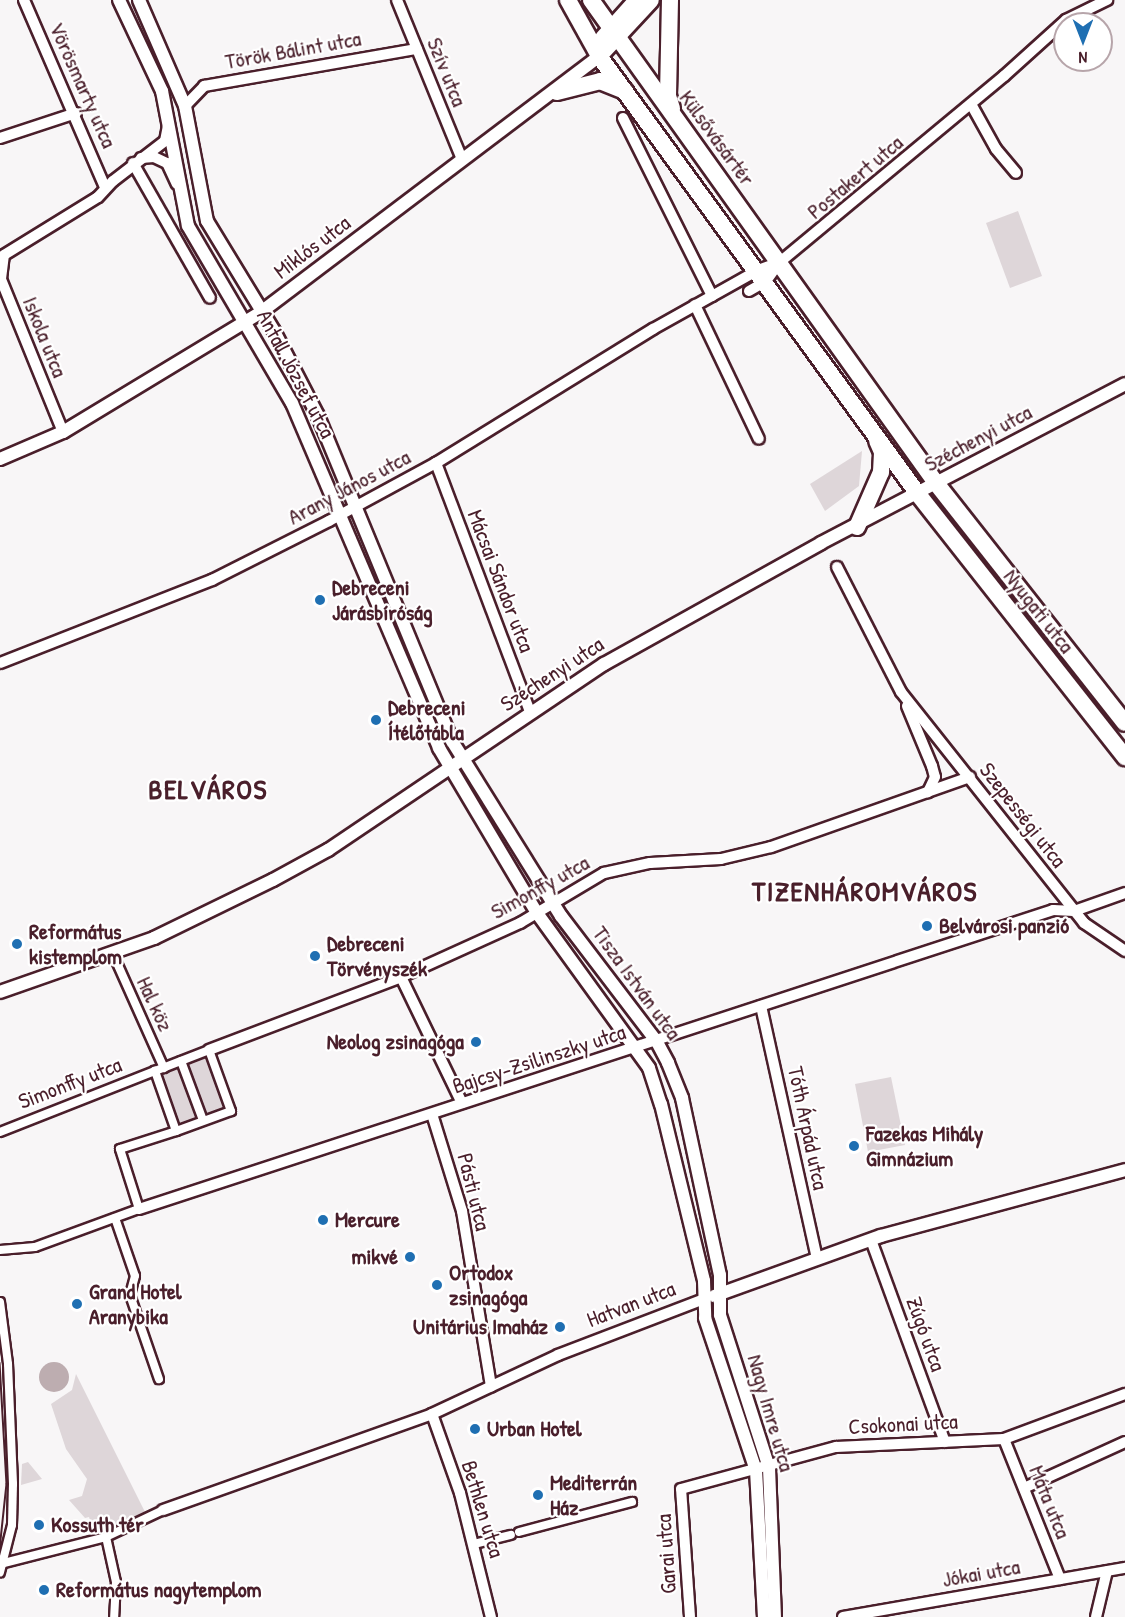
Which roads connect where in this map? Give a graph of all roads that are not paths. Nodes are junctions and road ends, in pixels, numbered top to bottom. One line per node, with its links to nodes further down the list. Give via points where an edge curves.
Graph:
1 (24, 0): 18 (street, Vörösmarty utca)
2 (118, 0): 19 (street, Antall József utca, via 162,91)
3 (139, 0): 17 (street, Antall József utca)
4 (396, 0): 12 (street, Szív utca)
5 (591, 0): 11 (main road, Külsővásártér)
6 (636, 0): 11 (main road)
7 (651, 0): 11 (main road, via 636,21)
8 (670, 0): 21 (main road, via 668,96)
9 (1107, 0): 16 (street, Postakert utca, via 1066,20)
10 (571, 6): 11 (main road, via 593,26); 13 (main road, Külsővásártér)
11 (613, 34): 13 (main road, via 601,42); 21 (main road, Külsővásártér)
12 (417, 49): 17 (street, Török Bálint utca, via 204,86); 23 (street, Szív utca)
13 (600, 56): 14 (street, Miklós utca); 15 (main road, Külsővásártér)
14 (557, 92): 15 (main road, via 600,81); 23 (street, Miklós utca)
15 (627, 92): 29 (main road, Külsővásártér)
16 (971, 104): 25 (street, via 996,149); 28 (street, Postakert utca)
17 (185, 106): 34 (street, Antall József utca, via 207,221)
18 (76, 112): 22 (street); 26 (street, Vörösmarty utca)
19 (169, 118): 24 (street, via 165,141); 27 (street, Antall József utca)
20 (623, 118): 31 (street)
21 (679, 125): 28 (main road, Külsővásártér)
22 (0, 138)
23 (462, 159): 34 (street, Miklós utca)
24 (137, 161): 26 (street); 27 (street, via 154,157 167,163); 32 (street)
25 (1016, 173)
26 (105, 187): 38 (street, Iskola utca, via 98,197 4,255 1,279)
27 (179, 187): 35 (street, Antall József utca, via 196,242)
28 (780, 262): 29 (street, Postakert utca); 42 (main road, Külsővásártér)
29 (762, 276): 30 (street); 31 (street); 37 (main road, Külsővásártér)
30 (748, 291)
31 (712, 296): 33 (street)
32 (210, 298)
33 (695, 306): 39 (street); 41 (street, Arany János utca)
34 (261, 312): 35 (street, Miklós utca); 44 (street, Antall József utca, via 304,388)
35 (246, 322): 38 (street, Miklós utca); 45 (street, Antall József utca, via 292,403)
36 (1125, 384): 42 (street, Széchenyi utca)
37 (872, 429): 43 (main road, Külsővásártér); 46 (main road, via 882,452 881,472)
38 (63, 432): 40 (street, Miklós utca)
39 (759, 439)
40 (0, 459)
41 (436, 463): 44 (street, Arany János utca); 50 (street, Mácsai Sándor utca)
42 (936, 483): 43 (street, Széchenyi utca); 51 (main road, Nyugati utca)
43 (918, 494): 46 (street, Széchenyi utca); 52 (main road, Nyugati utca)
44 (358, 505): 45 (street, Arany János utca); 53 (street, Antall József utca, via 452,741)
45 (340, 515): 48 (street, Arany János utca, via 212,580); 54 (street, Antall József utca, via 434,738)
46 (857, 527): 50 (street, Széchenyi utca, via 604,664)
47 (837, 567): 49 (street, Szepességi utca)
48 (0, 663)
49 (901, 692): 55 (street, Szepességi utca); 56 (street, Szepességi utca, via 935,777)
50 (530, 712): 53 (street, Széchenyi utca)
51 (1125, 723)
52 (1125, 757)
53 (464, 758): 54 (street, Széchenyi utca); 58 (street, Tisza István utca)
54 (452, 766): 60 (street, Tisza István utca); 62 (street, Széchenyi utca, via 328,850 184,923)
55 (970, 777): 56 (street, Simonffy utca); 59 (street, Szepességi utca)
56 (928, 792): 58 (street, Simonffy utca, via 771,847 721,859 650,863 604,873)
57 (1125, 893): 59 (street, Bajcsy-Zsilinszky utca)
58 (553, 903): 60 (street, Simonffy utca); 66 (street, Tisza István utca)
59 (1074, 910): 61 (street, Szepességi utca, via 1084,923); 65 (street, Bajcsy-Zsilinszky utca, via 1053,910)
60 (537, 913): 63 (street, Simonffy utca); 67 (street, Tisza István utca)
61 (1125, 951)
62 (112, 954): 64 (street, Széchenyi utca); 70 (street, Hal köz)
63 (401, 977): 68 (street, Simonffy utca); 72 (street)
64 (0, 992)
65 (761, 1006): 66 (street, Bajcsy-Zsilinszky utca); 82 (street, Tóth Árpád utca)
66 (657, 1042): 67 (street, Bajcsy-Zsilinszky utca); 83 (street, Tisza István utca, via 682,1098 720,1275)
67 (637, 1048): 72 (street, Bajcsy-Zsilinszky utca); 84 (street, Tisza István utca, via 662,1104 704,1281)
68 (209, 1050): 69 (street, Hal köz); 74 (street, via 231,1111)
69 (181, 1061): 70 (street, Hal köz); 74 (street)
70 (164, 1068): 71 (street, Hal köz)
71 (155, 1071): 75 (street); 76 (street, Simonffy utca)
72 (462, 1103): 73 (street, Bajcsy-Zsilinszky utca)
73 (432, 1114): 78 (street, Bajcsy-Zsilinszky utca); 87 (street, Pásti utca, via 462,1211)
74 (203, 1120): 75 (street)
75 (176, 1131): 78 (street, via 120,1149)
76 (0, 1132)
77 (1125, 1170): 80 (street, Hatvan utca, via 980,1206)
78 (139, 1209): 79 (street, Bajcsy-Zsilinszky utca)
79 (115, 1218): 81 (street, Bajcsy-Zsilinszky utca, via 35,1247); 86 (street, via 135,1276 130,1295)
80 (871, 1240): 82 (street, Hatvan utca); 91 (street, Zúgó utca)
81 (0, 1250)
82 (817, 1259): 83 (street, Hatvan utca)
83 (720, 1294): 84 (street, Hatvan utca); 93 (street, Nagy Imre utca, via 720,1315)
84 (704, 1299): 87 (street, Hatvan utca, via 558,1354); 94 (street, Nagy Imre utca, via 705,1318)
85 (0, 1302): 101 (street, via 13,1443 12,1525)
86 (159, 1379)
87 (491, 1386): 89 (street, Hatvan utca)
88 (1125, 1394): 90 (street, Csokonai utca)
89 (432, 1414): 98 (street, Hatvan utca); 100 (street, Bethlen utca)
90 (1004, 1439): 91 (street, Csokonai utca); 95 (street, Máta utca)
91 (945, 1442): 93 (street, Csokonai utca, via 836,1447)
92 (1125, 1442): 95 (street)
93 (769, 1468): 94 (street, Csokonai utca); 110 (street, Nagy Imre utca)
94 (756, 1470): 96 (street, Csokonai utca); 109 (street, Nagy Imre utca)
95 (1023, 1488): 104 (street, Máta utca)
96 (681, 1489): 108 (street, Garai utca)
97 (632, 1502): 100 (street)
98 (163, 1510): 99 (street)
99 (106, 1537): 101 (street); 106 (street, via 116,1582)
100 (474, 1544): 107 (street, Bethlen utca)
101 (1, 1567)
102 (1125, 1568): 103 (street, Jókai utca)
103 (1107, 1571): 104 (street, Jókai utca); 112 (street)
104 (1060, 1579): 105 (street, Jókai utca)
105 (884, 1613): 111 (street, Jókai utca)
106 (114, 1617)
107 (491, 1617)
108 (690, 1617)
109 (764, 1617)
110 (775, 1617)
111 (843, 1617)
112 (1096, 1617)

